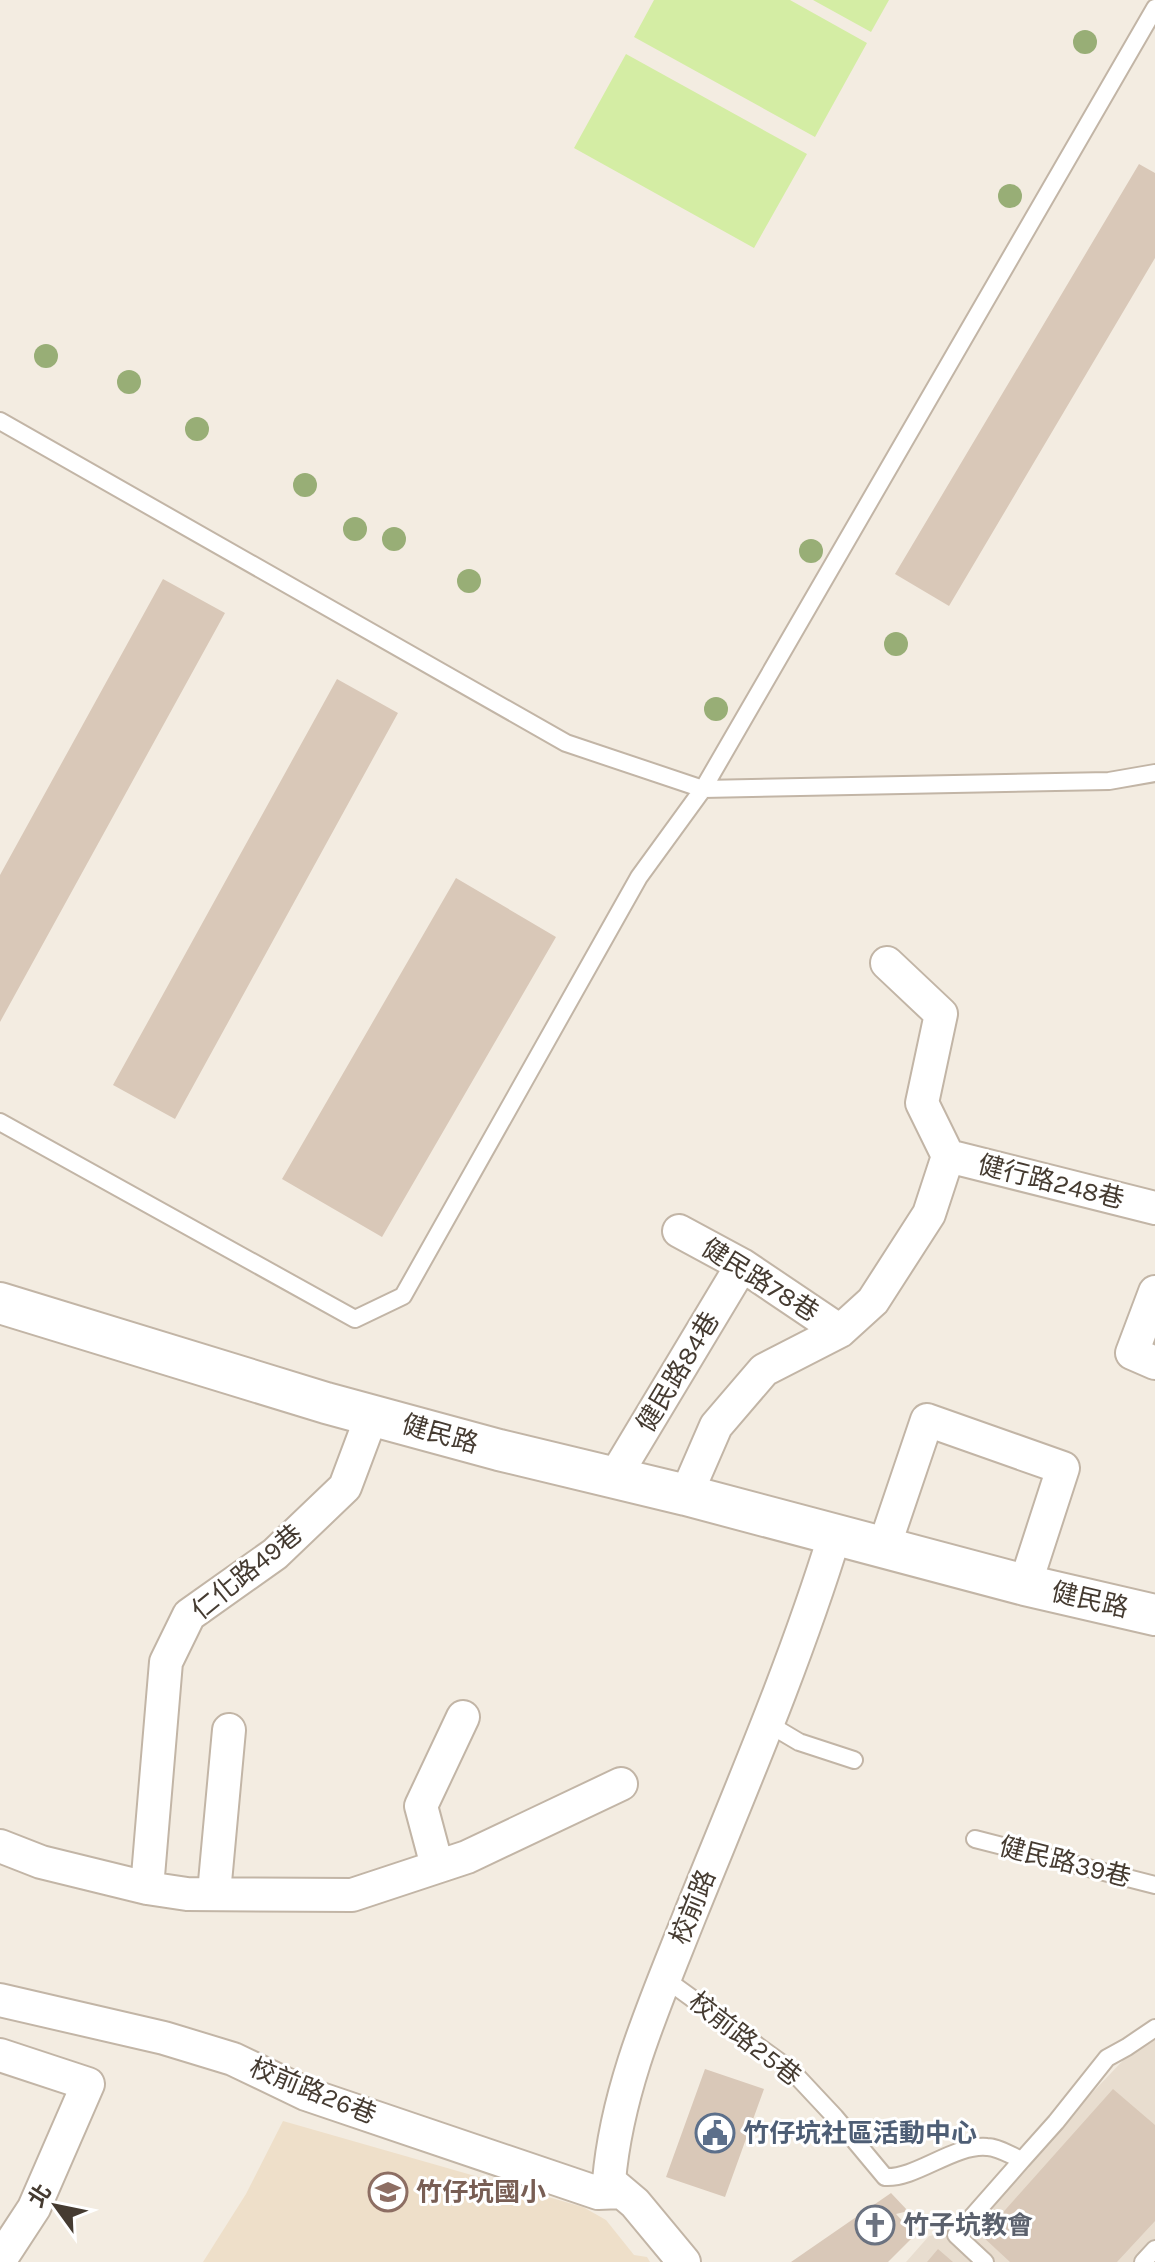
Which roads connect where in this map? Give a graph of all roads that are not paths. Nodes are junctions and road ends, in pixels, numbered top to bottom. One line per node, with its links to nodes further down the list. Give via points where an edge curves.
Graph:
1 (1155, 8): 4 (lane)
2 (0, 421): 4 (lane, via 566,743)
3 (1155, 773): 4 (lane, via 1109,781)
4 (703, 789): 6 (lane, via 639,877 403,1296 367,1314 355,1319)
5 (887, 963): 7 (street, via 941,1014 922,1103)
6 (0, 1122)
7 (948, 1156): 8 (street, 健行路248巷); 13 (street, 健民路78巷, via 929,1214 873,1301)
8 (1155, 1208)
9 (679, 1231): 10 (street, 健民路78巷)
10 (742, 1265): 13 (street, 健民路78巷); 16 (street, 健民路84巷)
11 (1155, 1292): 14 (street, via 1132,1353)
12 (0, 1303): 15 (street, 健民路)
13 (840, 1331): 17 (street, 健民路78巷, via 764,1370 716,1426)
14 (1155, 1363)
15 (372, 1415): 16 (street, 健民路); 31 (street, 仁化路49巷, via 345,1487 275,1554 189,1615 166,1662)
16 (614, 1478): 17 (street, 健民路)
17 (686, 1495): 18 (street, 健民路)
18 (835, 1534): 19 (street, 健民路); 23 (street, 校前路, via 810,1617)
19 (884, 1547): 20 (street, 健民路); 20 (street, 健民路, via 927,1420 1063,1468)
20 (1025, 1585): 21 (street, 健民路)
21 (1155, 1615)
22 (463, 1717): 29 (street, via 421,1806)
23 (767, 1723): 25 (lane, via 799,1742); 33 (street, 校前路)
24 (229, 1730): 32 (street)
25 (854, 1760)
26 (621, 1784): 29 (street)
27 (975, 1839): 30 (lane, 健民路39巷)
28 (0, 1846): 31 (street, via 41,1862)
29 (437, 1866): 32 (street, via 352,1895)
30 (1155, 1885)
31 (147, 1888): 32 (street)
32 (214, 1893)
33 (664, 1978): 37 (lane, 校前路25巷, via 791,2070 885,2177 898,2178 935,2160 988,2146); 38 (street, 校前路, via 635,2053 612,2153 609,2181)
34 (0, 2000): 38 (street, 校前路26巷, via 233,2059 335,2104 598,2193)
35 (1155, 2028): 37 (lane, via 1107,2058)
36 (0, 2055): 40 (street, via 88,2084 34,2208)
37 (1022, 2160): 42 (lane, via 956,2235)
38 (622, 2192): 41 (street, 校前路)
39 (1155, 2249): 43 (lane)
40 (0, 2260)
41 (684, 2262)
42 (985, 2262)
43 (1143, 2262)

